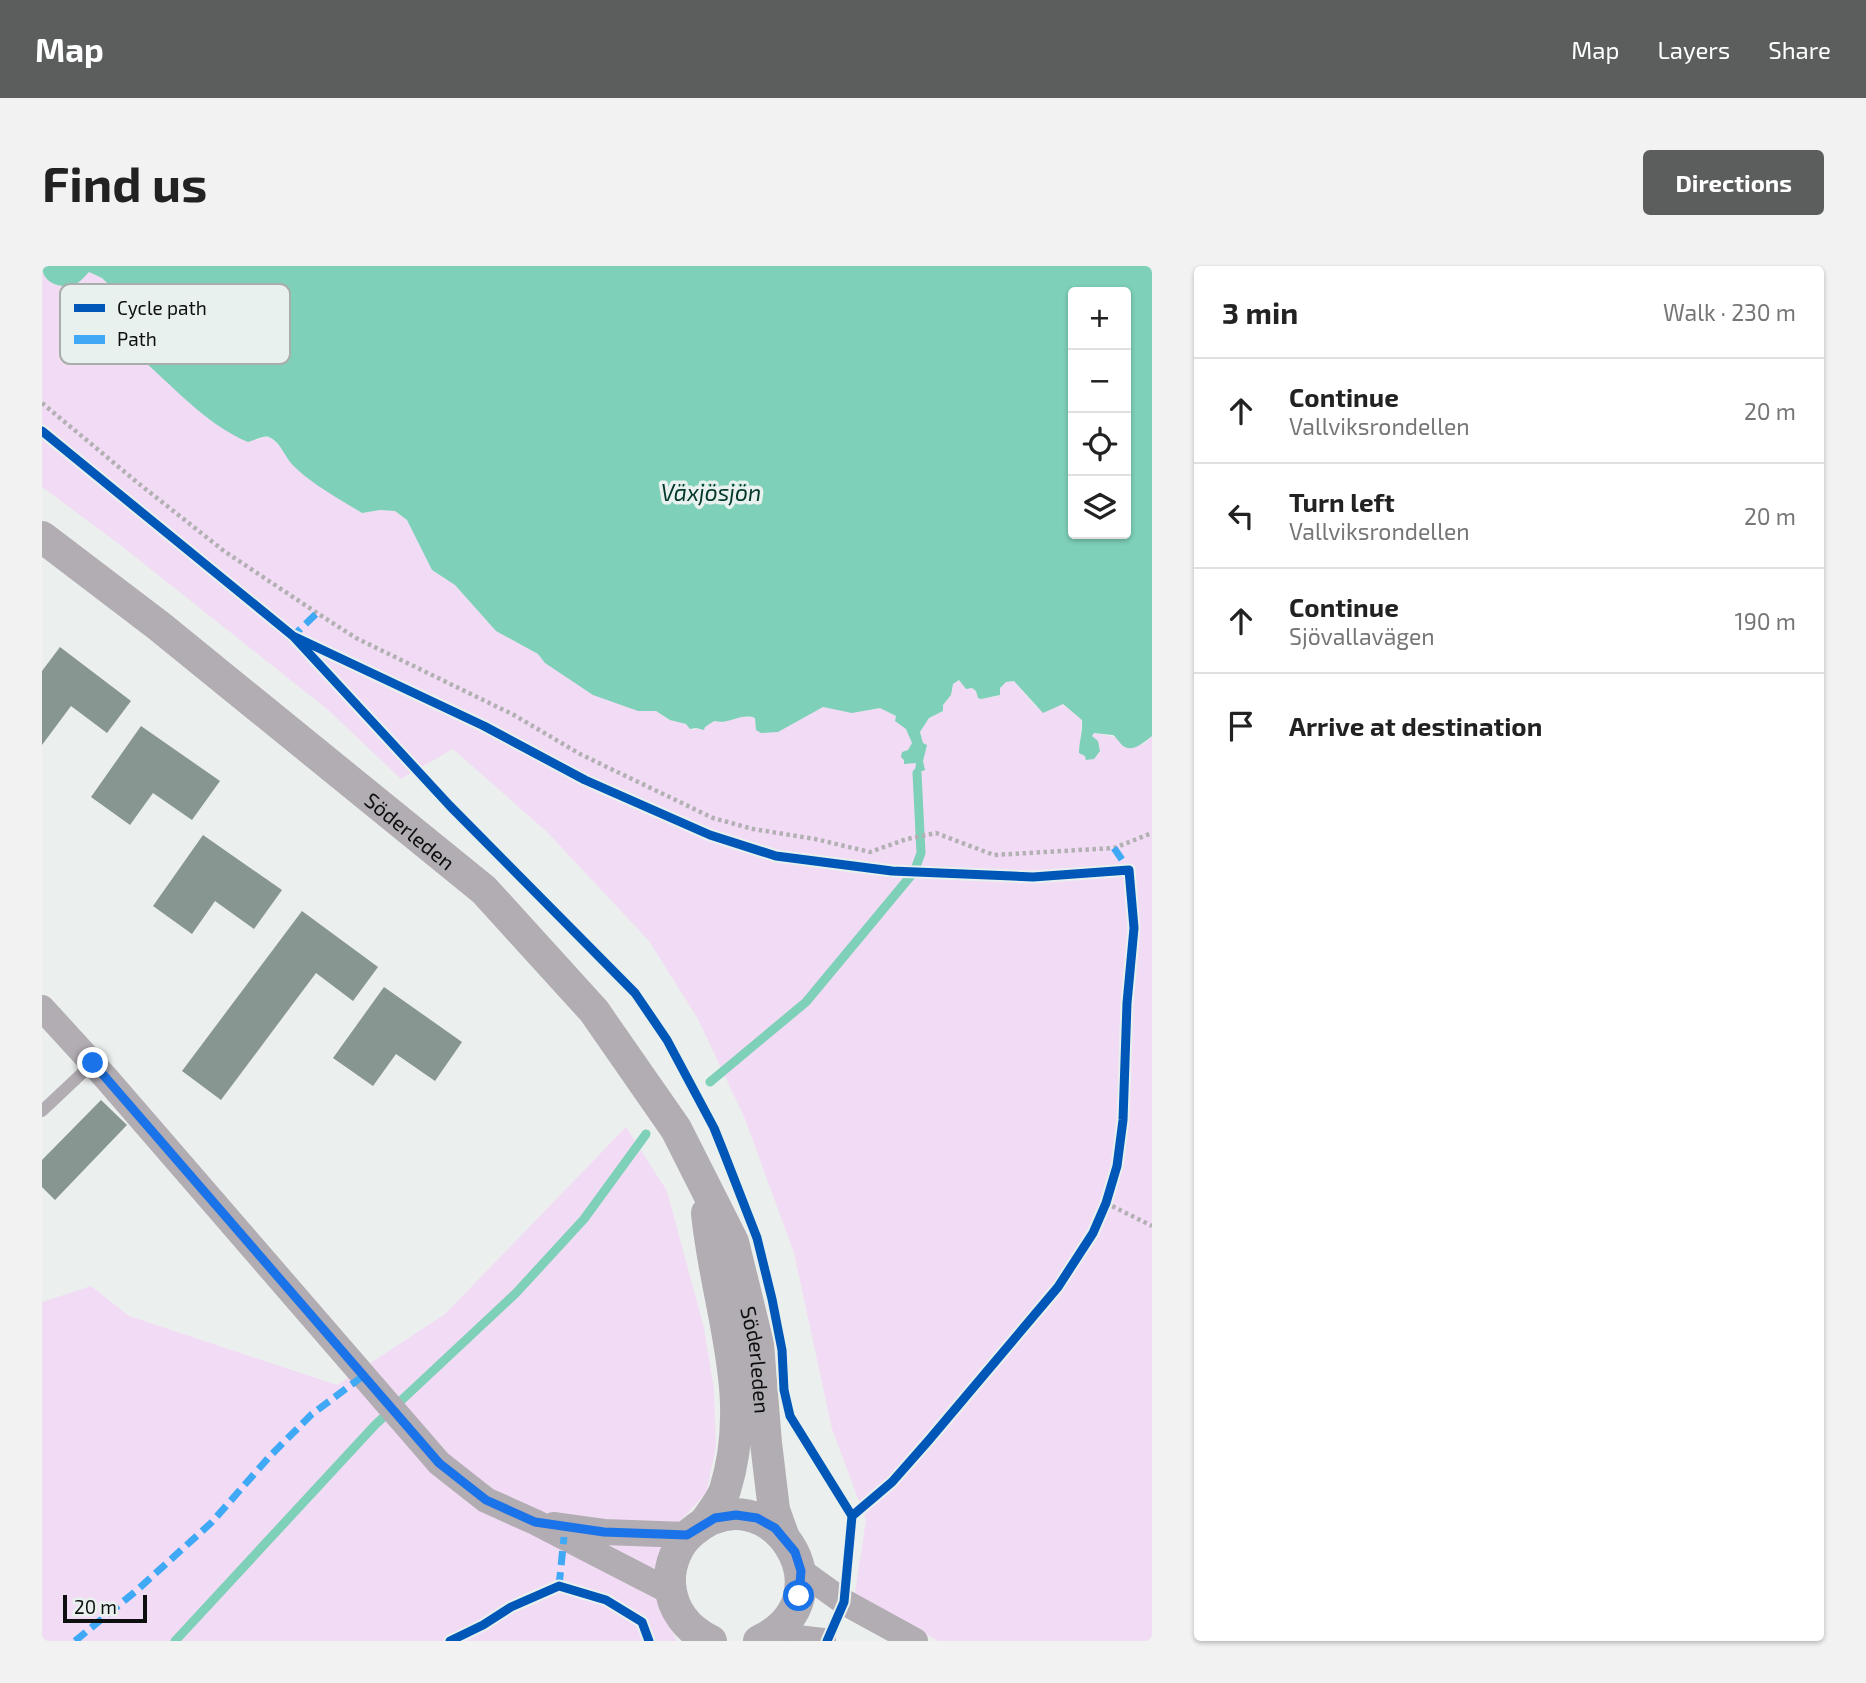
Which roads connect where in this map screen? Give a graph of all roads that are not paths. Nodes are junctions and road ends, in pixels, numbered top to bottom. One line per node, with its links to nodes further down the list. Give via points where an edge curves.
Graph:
1 (42, 537): 5 (street, Söderleden, via 484,890 594,1011 676,1129)
2 (42, 1008): 3 (street)
3 (93, 1063): 4 (lane); 6 (street, via 439,1463 486,1500)
4 (42, 1111)
5 (705, 1191): 7 (street, Söderleden, via 736,1394 724,1493); 8 (street, Söderleden, via 728,1229 749,1303 758,1344 775,1510)
6 (535, 1522): 7 (street, via 604,1532); 10 (street)
7 (696, 1529): 8 (street, via 725,1516 746,1516); 10 (street, Söderleden, via 675,1553)
8 (783, 1535): 9 (street, Söderleden)
9 (801, 1571): 12 (street, via 795,1607 781,1628); 14 (street, via 844,1602)
10 (671, 1592): 11 (street, via 681,1617)
11 (697, 1636)
12 (763, 1639): 13 (street)
13 (823, 1641)
14 (915, 1641)

